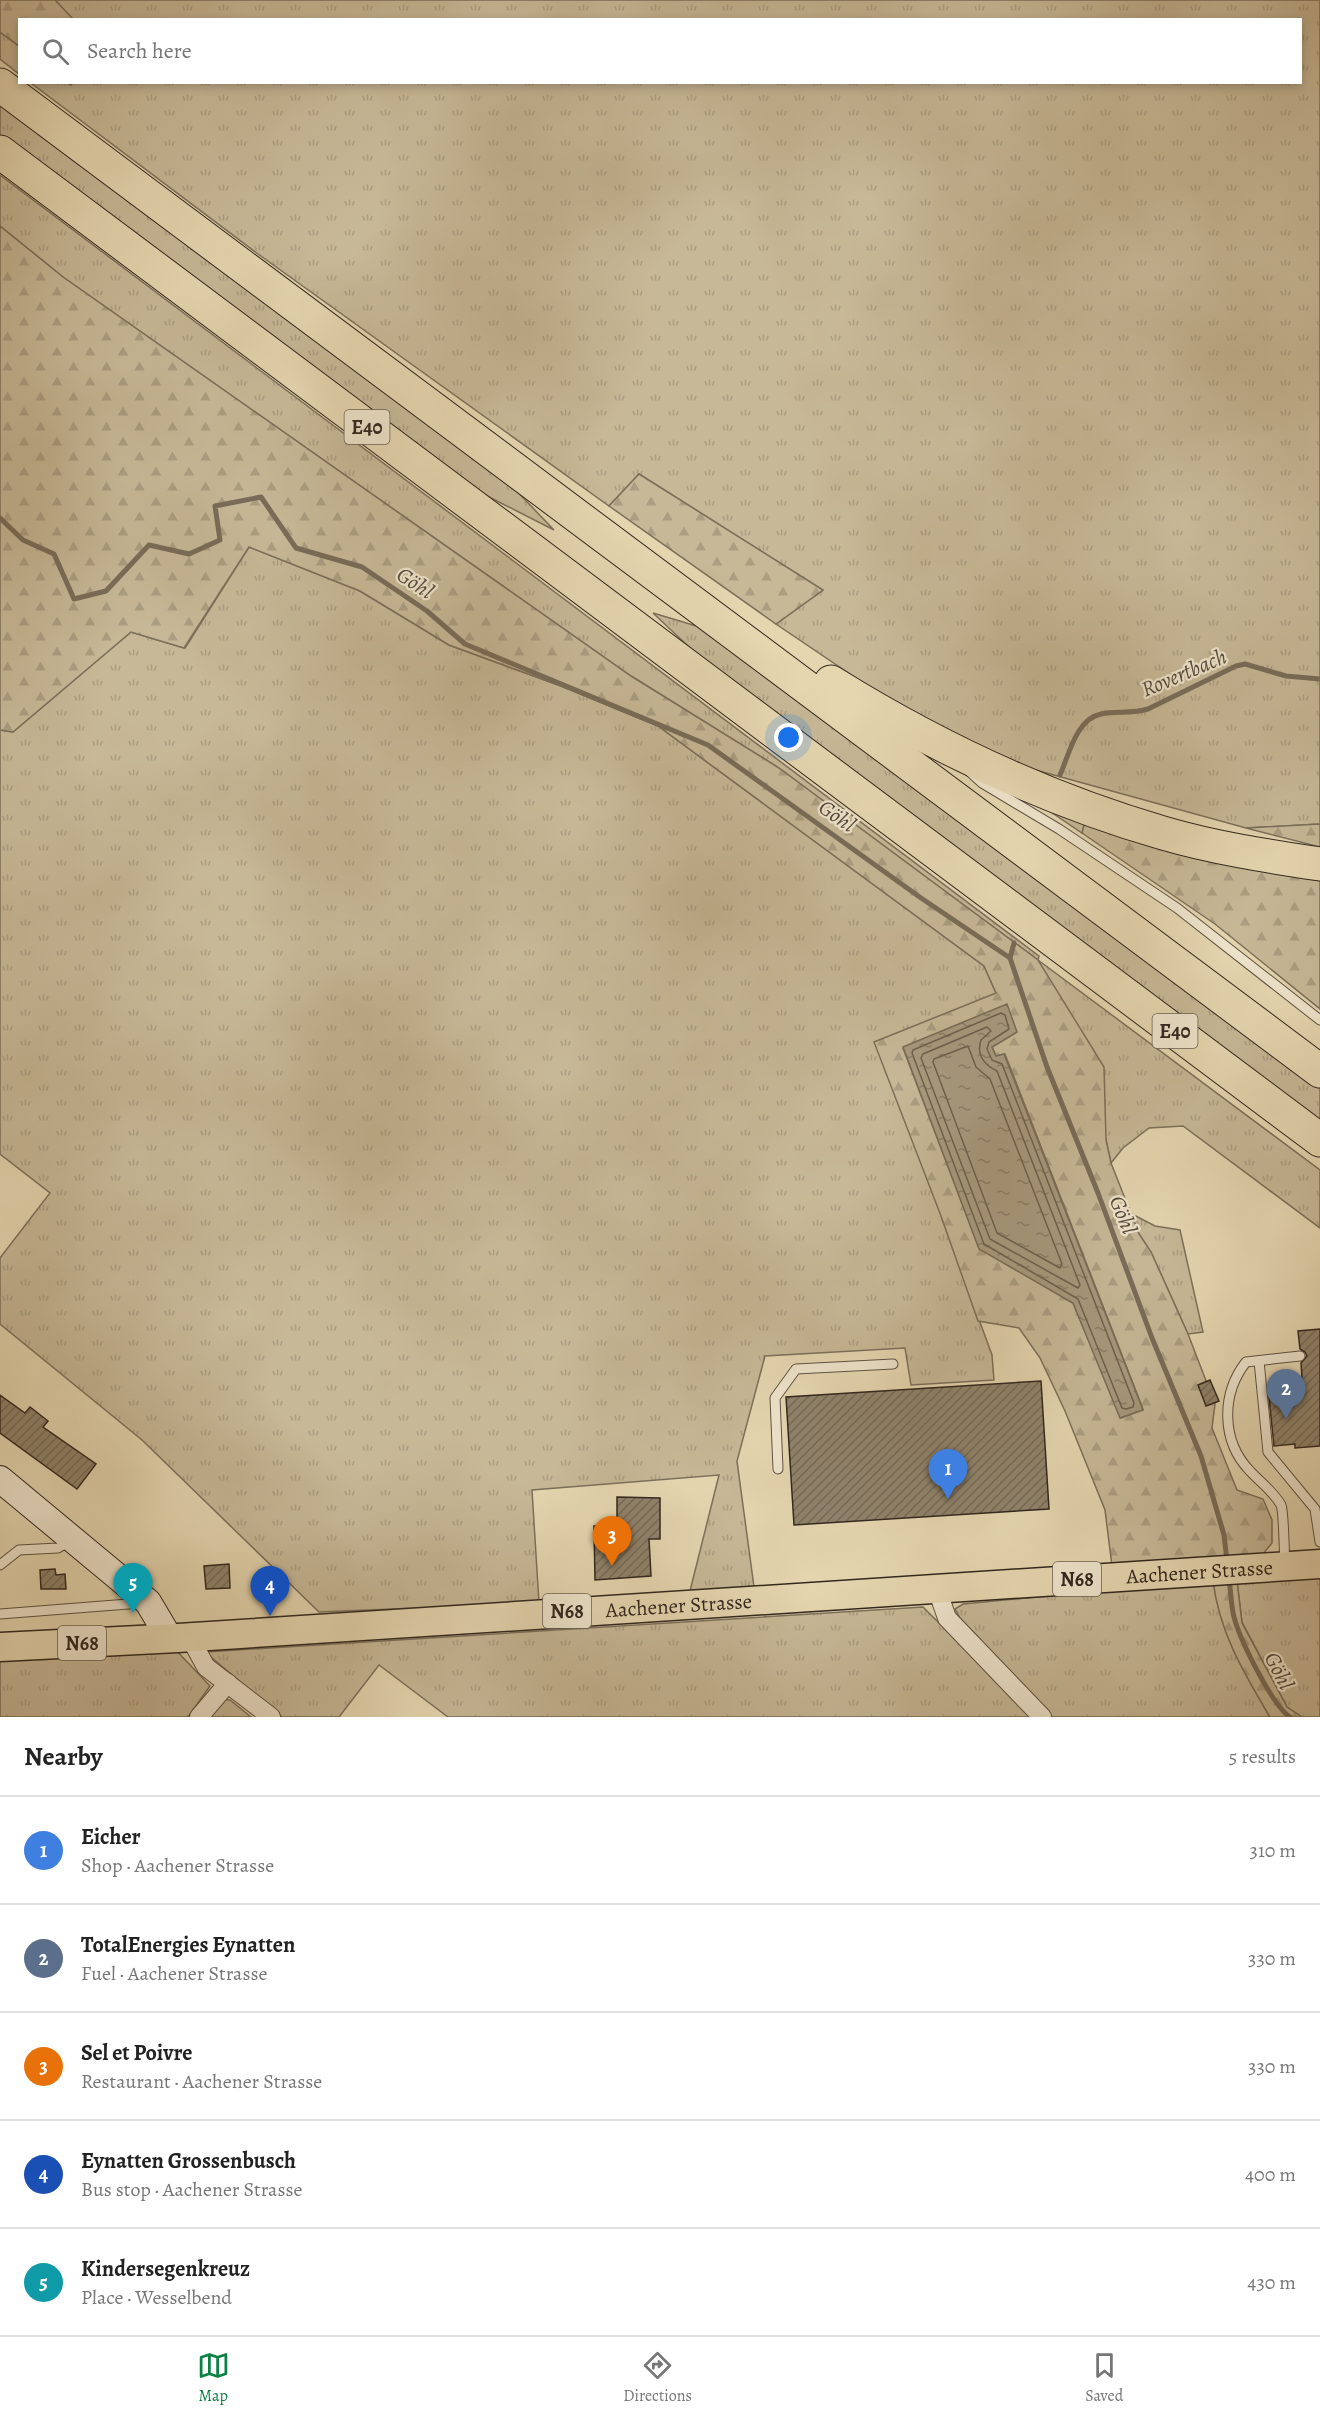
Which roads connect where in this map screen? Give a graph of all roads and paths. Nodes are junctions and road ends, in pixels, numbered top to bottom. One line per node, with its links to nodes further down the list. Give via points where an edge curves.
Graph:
1 (0, 85): 3 (highway, E40)
2 (0, 152): 8 (highway, E40)
3 (801, 672): 4 (highway, via 943,746); 7 (highway, E40, via 1035,857)
4 (1050, 808): 5 (highway, via 1257,855); 6 (lane)
5 (1320, 864)
6 (1320, 1020)
7 (1320, 1071)
8 (1320, 1140)
9 (1300, 1356): 10 (lane)
10 (1259, 1361): 14 (lane, via 1268,1452); 19 (lane, via 1246,1362 1235,1376 1227,1410 1230,1442 1248,1469 1282,1506)
11 (893, 1364): 12 (lane, via 796,1369 775,1398)
12 (778, 1469)
13 (0, 1479): 15 (street)
14 (1318, 1505): 16 (lane)
15 (74, 1539): 18 (lane, via 58,1548 19,1550); 21 (street)
16 (1320, 1542)
17 (1320, 1564): 19 (main road, Aachener Strasse / N68)
18 (0, 1565)
19 (1285, 1566): 20 (main road, Aachener Strasse / N68)
20 (939, 1589): 23 (main road, Aachener Strasse / N68); 29 (street, via 947,1618)
21 (148, 1602): 22 (lane); 24 (street, via 164,1629)
22 (0, 1614)
23 (194, 1637): 24 (main road, Aachener Strasse / N68); 26 (street, via 206,1666)
24 (165, 1639): 25 (main road, Aachener Strasse / N68)
25 (0, 1647)
26 (228, 1683): 27 (street); 28 (street)
27 (199, 1717)
28 (271, 1717)
29 (1042, 1717)

